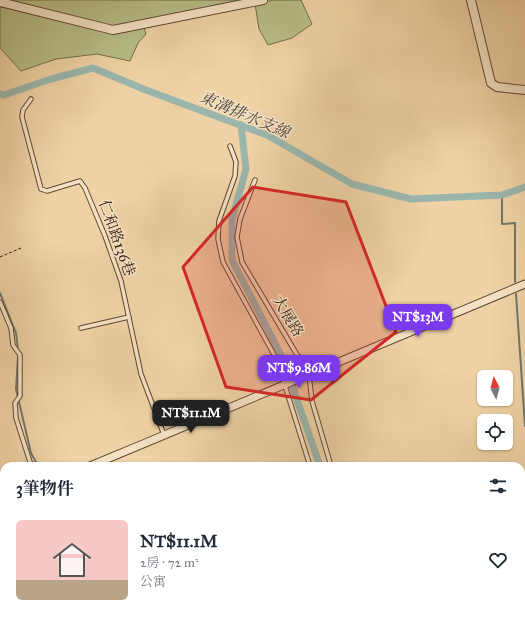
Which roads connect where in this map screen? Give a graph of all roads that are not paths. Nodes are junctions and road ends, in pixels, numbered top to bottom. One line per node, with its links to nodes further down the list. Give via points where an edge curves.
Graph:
1 (263, 0): 3 (street, via 113,30)
2 (471, 0): 4 (street, via 491,83 498,87)
3 (0, 2)
4 (525, 90)
5 (32, 99): 10 (lane, 仁和路136巷, via 23,110 22,117 42,189 47,190 80,181 85,188 105,236)
6 (230, 146): 13 (lane, via 236,162 235,176 218,222 218,239 223,262 277,360)
7 (255, 180): 12 (lane, 大展路, via 240,219 237,237 242,262)
8 (525, 284): 12 (street)
9 (0, 302): 15 (lane, via 11,328 13,345 20,355 20,396 15,403 16,418)
10 (129, 317): 11 (lane); 14 (lane, 仁和路136巷, via 141,374)
11 (82, 328)
12 (307, 376): 13 (street); 18 (lane, 大展路)
13 (286, 385): 14 (street); 17 (lane)
14 (164, 435): 16 (street)
15 (30, 462)
16 (100, 462)
17 (309, 462)
18 (330, 462)

